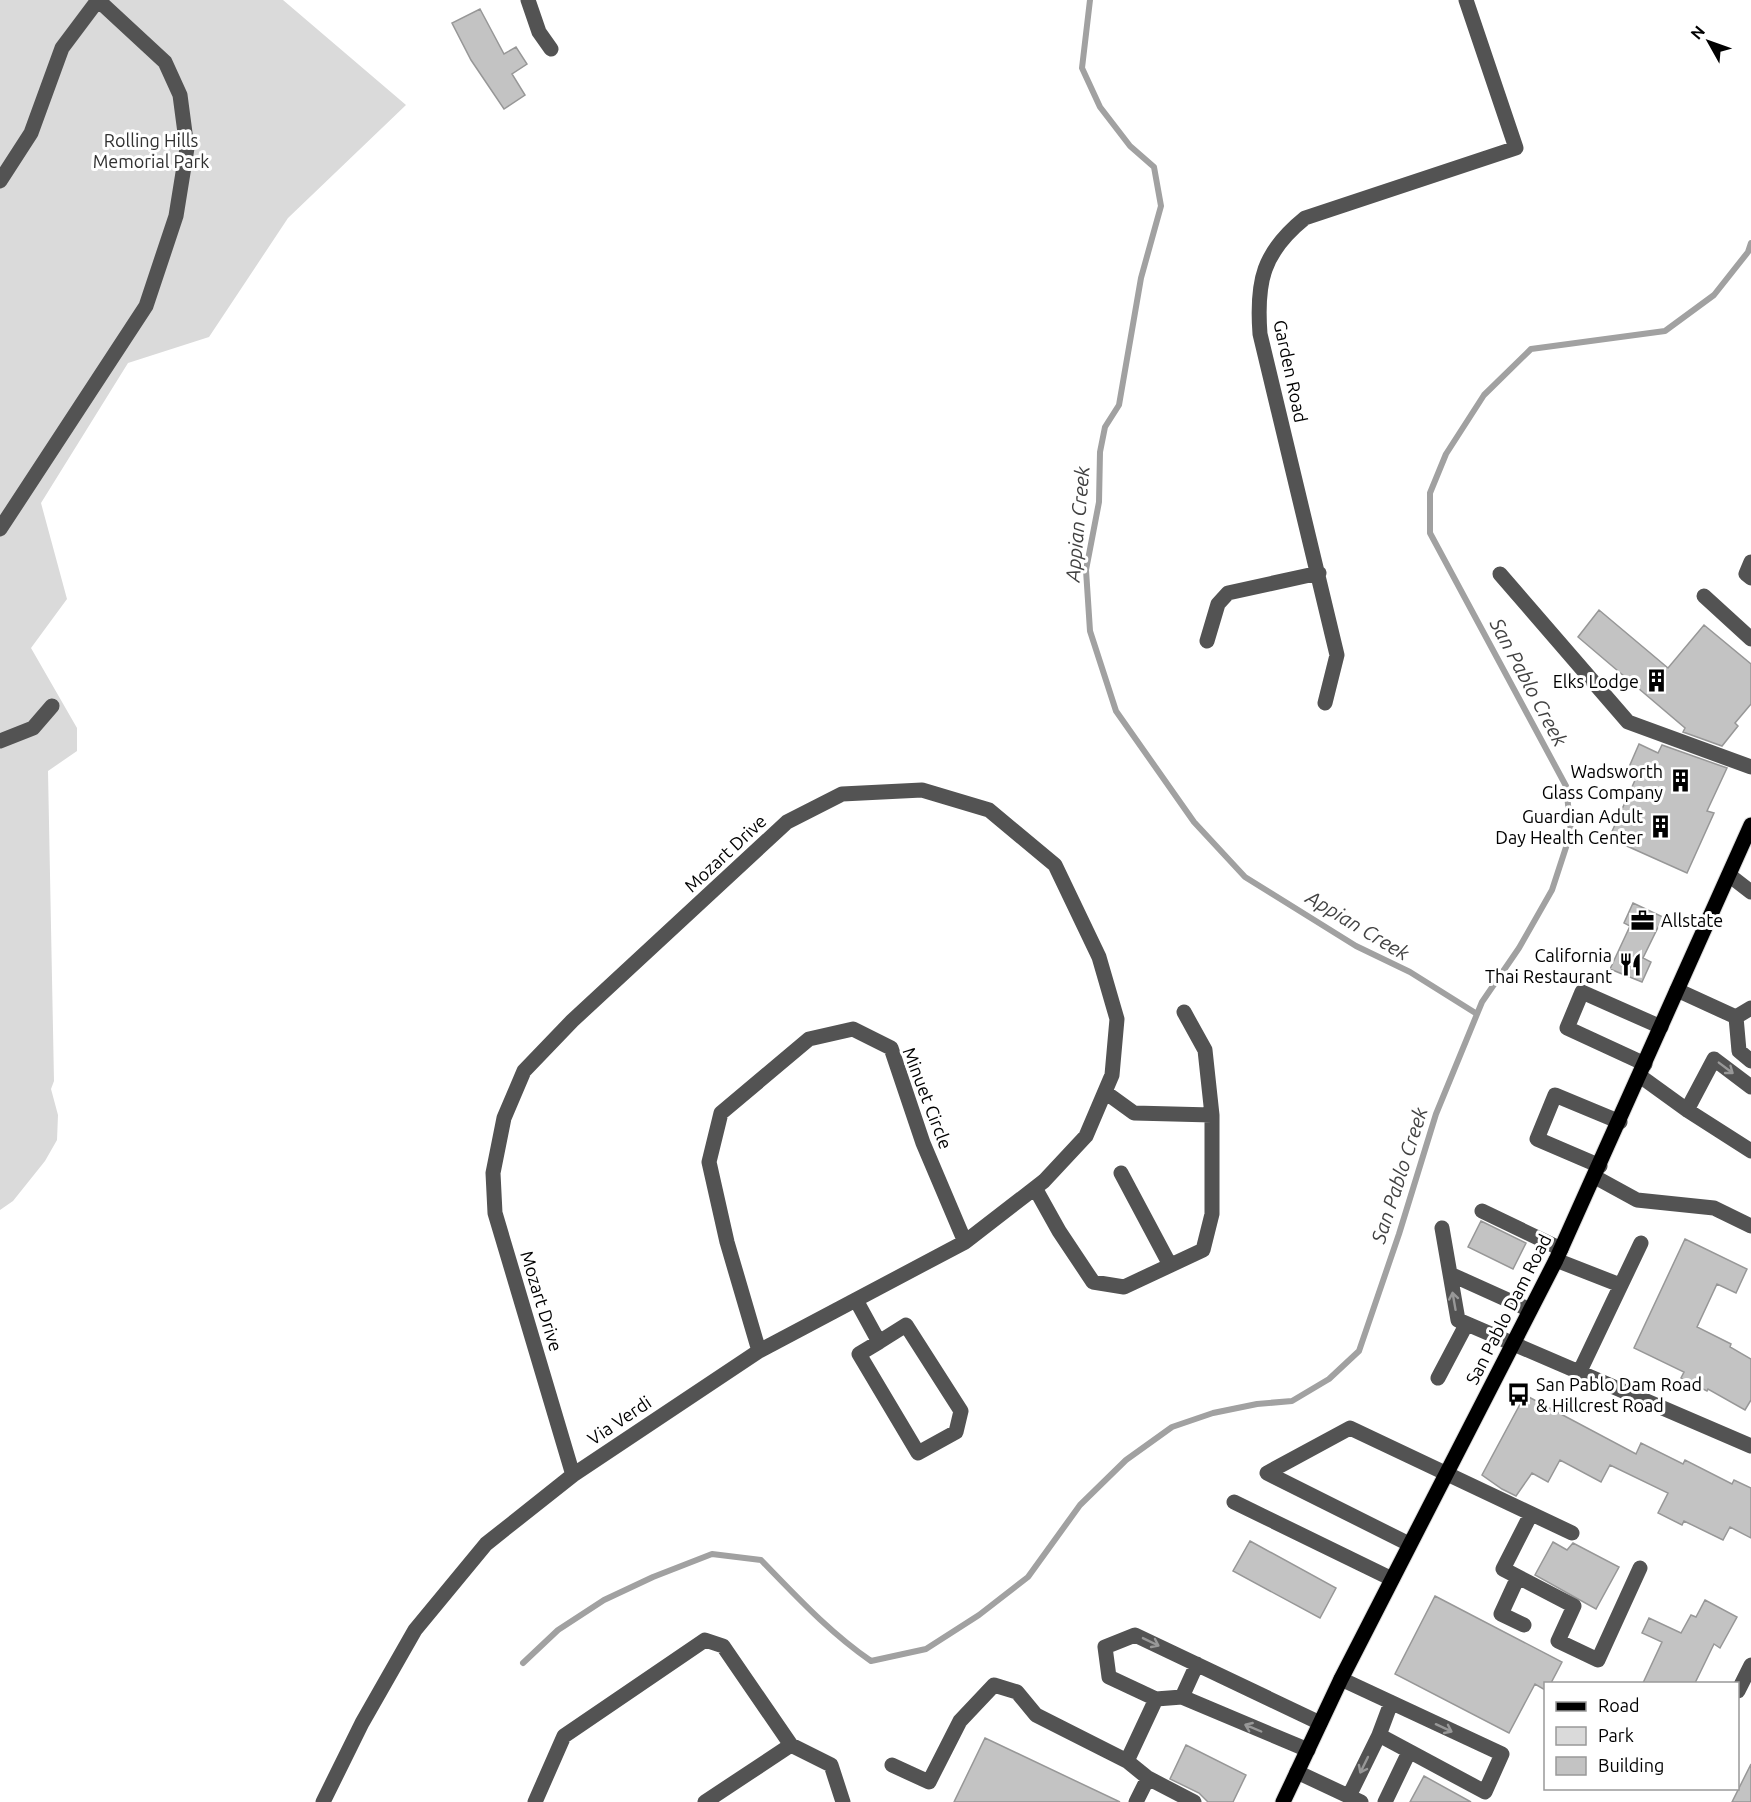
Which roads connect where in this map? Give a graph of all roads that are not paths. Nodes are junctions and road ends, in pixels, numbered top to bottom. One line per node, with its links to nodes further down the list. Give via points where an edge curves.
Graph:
1 (98, 0): 5 (street, via 62,48 31,133); 6 (street, via 165,62 180,95 187,148 176,216 146,306)
2 (528, 0): 4 (street, via 539,32)
3 (1466, 0): 8 (street, Garden Road, via 1516,148 1305,218 1284,235 1269,257 1260,282 1260,334)
4 (552, 49)
5 (0, 181)
6 (0, 529)
7 (1751, 562): 10 (street, via 1746,574)
8 (1319, 573): 13 (street, via 1228,593 1218,604); 14 (street, Garden Road, via 1338,655)
9 (1500, 574): 17 (street, via 1628,722)
10 (1751, 578)
11 (1704, 596): 12 (street)
12 (1751, 639)
13 (1207, 641)
14 (1325, 703)
15 (52, 706): 16 (street, via 33,728)
16 (0, 741)
17 (1751, 767)
18 (1751, 825): 19 (main road, San Pablo Dam Road)
19 (1729, 875): 20 (street); 21 (main road, San Pablo Dam Road)
20 (1751, 892)
21 (1677, 990): 24 (street); 25 (main road, San Pablo Dam Road)
22 (1751, 1008): 24 (street)
23 (1184, 1012): 31 (street, via 1205,1050)
24 (1736, 1017): 26 (street, via 1739,1051)
25 (1661, 1027): 27 (main road, San Pablo Dam Road); 27 (street, via 1582,992 1567,1028)
26 (1751, 1060)
27 (1642, 1070): 30 (street); 32 (main road, San Pablo Dam Road)
28 (1751, 1088): 30 (street, one-way to 28, via 1713,1059)
29 (1105, 1092): 31 (street, via 1134,1113); 36 (street, Mozart Drive, via 1086,1136); 56 (street, Mozart Drive, via 1112,1075 1117,1019 1099,957 1055,865 998,816 922,790 842,794 787,822 572,1021 524,1071 504,1118 493,1173 495,1213)
30 (1687, 1110): 33 (street)
31 (1212, 1115): 43 (street, via 1212,1214 1203,1250)
32 (1620, 1122): 34 (main road, San Pablo Dam Road); 34 (street, via 1555,1095 1537,1139)
33 (1751, 1151)
34 (1597, 1172): 38 (street, via 1637,1200 1714,1208); 42 (main road, San Pablo Dam Road)
35 (1121, 1173): 43 (street)
36 (1040, 1184): 40 (street, Via Verdi); 43 (street, via 1059,1232 1093,1282 1124,1287)
37 (1482, 1211): 42 (street)
38 (1751, 1226)
39 (1442, 1228): 44 (street)
40 (964, 1242): 46 (street, Via Verdi); 51 (street, Minuet Circle, via 891,1048 853,1029 809,1039 721,1113 709,1162 727,1242)
41 (1641, 1243): 45 (street)
42 (1559, 1254): 45 (street); 47 (main road, San Pablo Dam Road)
43 (1170, 1265)
44 (1450, 1274): 47 (street); 48 (street, one-way to 44, via 1458,1320)
45 (1620, 1285): 52 (street)
46 (856, 1300): 49 (street); 51 (street, Via Verdi)
47 (1530, 1310): 50 (main road, San Pablo Dam Road)
48 (1466, 1325): 50 (street); 53 (street)
49 (879, 1342): 49 (street, via 859,1354 918,1453 956,1432 961,1411 906,1325)
50 (1512, 1344): 52 (street); 55 (main road, San Pablo Dam Road)
51 (759, 1351): 56 (street, Via Verdi)
52 (1579, 1373): 54 (street)
53 (1438, 1378)
54 (1751, 1446)
55 (1445, 1474): 58 (street); 60 (main road, San Pablo Dam Road); 60 (street, via 1350,1428 1267,1473)
56 (573, 1475): 83 (street, Via Verdi, via 486,1544 415,1630)
57 (1234, 1502): 63 (street)
58 (1531, 1514): 59 (street); 62 (street, via 1503,1569)
59 (1572, 1533)
60 (1409, 1544): 63 (main road, San Pablo Dam Road)
61 (1640, 1568): 62 (street, via 1598,1660 1558,1641 1574,1605)
62 (1518, 1577): 64 (street, via 1501,1614)
63 (1392, 1579): 67 (main road, San Pablo Dam Road)
64 (1524, 1625)
65 (1197, 1664): 69 (street); 70 (street, one-way to 65, via 1109,1677 1105,1647 1135,1635); 72 (street)
66 (1751, 1665): 68 (street)
67 (1341, 1679): 71 (street); 72 (main road, San Pablo Dam Road)
68 (1739, 1687)
69 (1182, 1697): 70 (street); 75 (street, one-way to 69)
70 (1156, 1700): 77 (street)
71 (1391, 1703): 73 (street); 81 (street, one-way to 81, via 1502,1754)
72 (1320, 1723): 75 (main road, San Pablo Dam Road)
73 (1379, 1735): 76 (street); 82 (street, one-way to 82)
74 (791, 1746): 84 (street, via 723,1647 705,1640 564,1736); 85 (street); 86 (street, via 831,1765)
75 (1308, 1750): 79 (main road, San Pablo Dam Road)
76 (1409, 1752): 81 (street); 90 (street)
77 (1127, 1761): 78 (street, via 1036,1715 1017,1692 994,1685 960,1721 929,1782); 80 (street)
78 (892, 1765)
79 (1297, 1772): 82 (street); 89 (main road, San Pablo Dam Road)
80 (1148, 1778): 87 (street); 88 (street)
81 (1487, 1797)
82 (1355, 1799)
83 (323, 1802)
84 (535, 1802)
85 (705, 1802)
86 (843, 1802)
87 (1136, 1802)
88 (1194, 1802)
89 (1283, 1802)
90 (1385, 1802)

